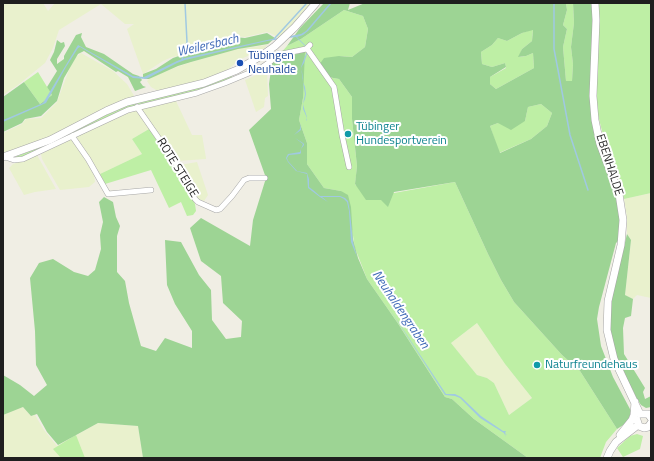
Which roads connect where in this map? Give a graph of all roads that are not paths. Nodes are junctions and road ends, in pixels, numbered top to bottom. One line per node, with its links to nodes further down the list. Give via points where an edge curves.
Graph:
1 (316, 3): 5 (street, via 295,27)
2 (595, 3): 13 (street, EBENHALDE, via 595,120 600,144 619,194 623,220 621,245 608,301 608,341)
3 (310, 45): 4 (street)
4 (306, 49): 6 (street); 10 (street, via 334,87)
5 (269, 50): 6 (street, via 271,54); 9 (street, via 246,66 220,78 128,102 45,142)
6 (278, 54): 7 (street, via 271,61 249,73 216,87)
7 (137, 108): 8 (street); 11 (street, ROTE STEIGE, via 180,169 198,202 216,210 220,209 244,180)
8 (72, 136): 9 (street, via 24,158 14,160); 12 (street, via 108,194)
9 (4, 157)
10 (349, 166)
11 (264, 178)
12 (151, 190)
13 (635, 402): 14 (street, EBENHALDE); 18 (street, via 632,420)
14 (640, 414): 15 (street, via 645,413); 16 (street, via 636,420)
15 (650, 420): 16 (street, via 641,428); 17 (street)
16 (638, 424): 18 (street)
17 (651, 435)
18 (616, 442): 19 (street)
19 (607, 458)

